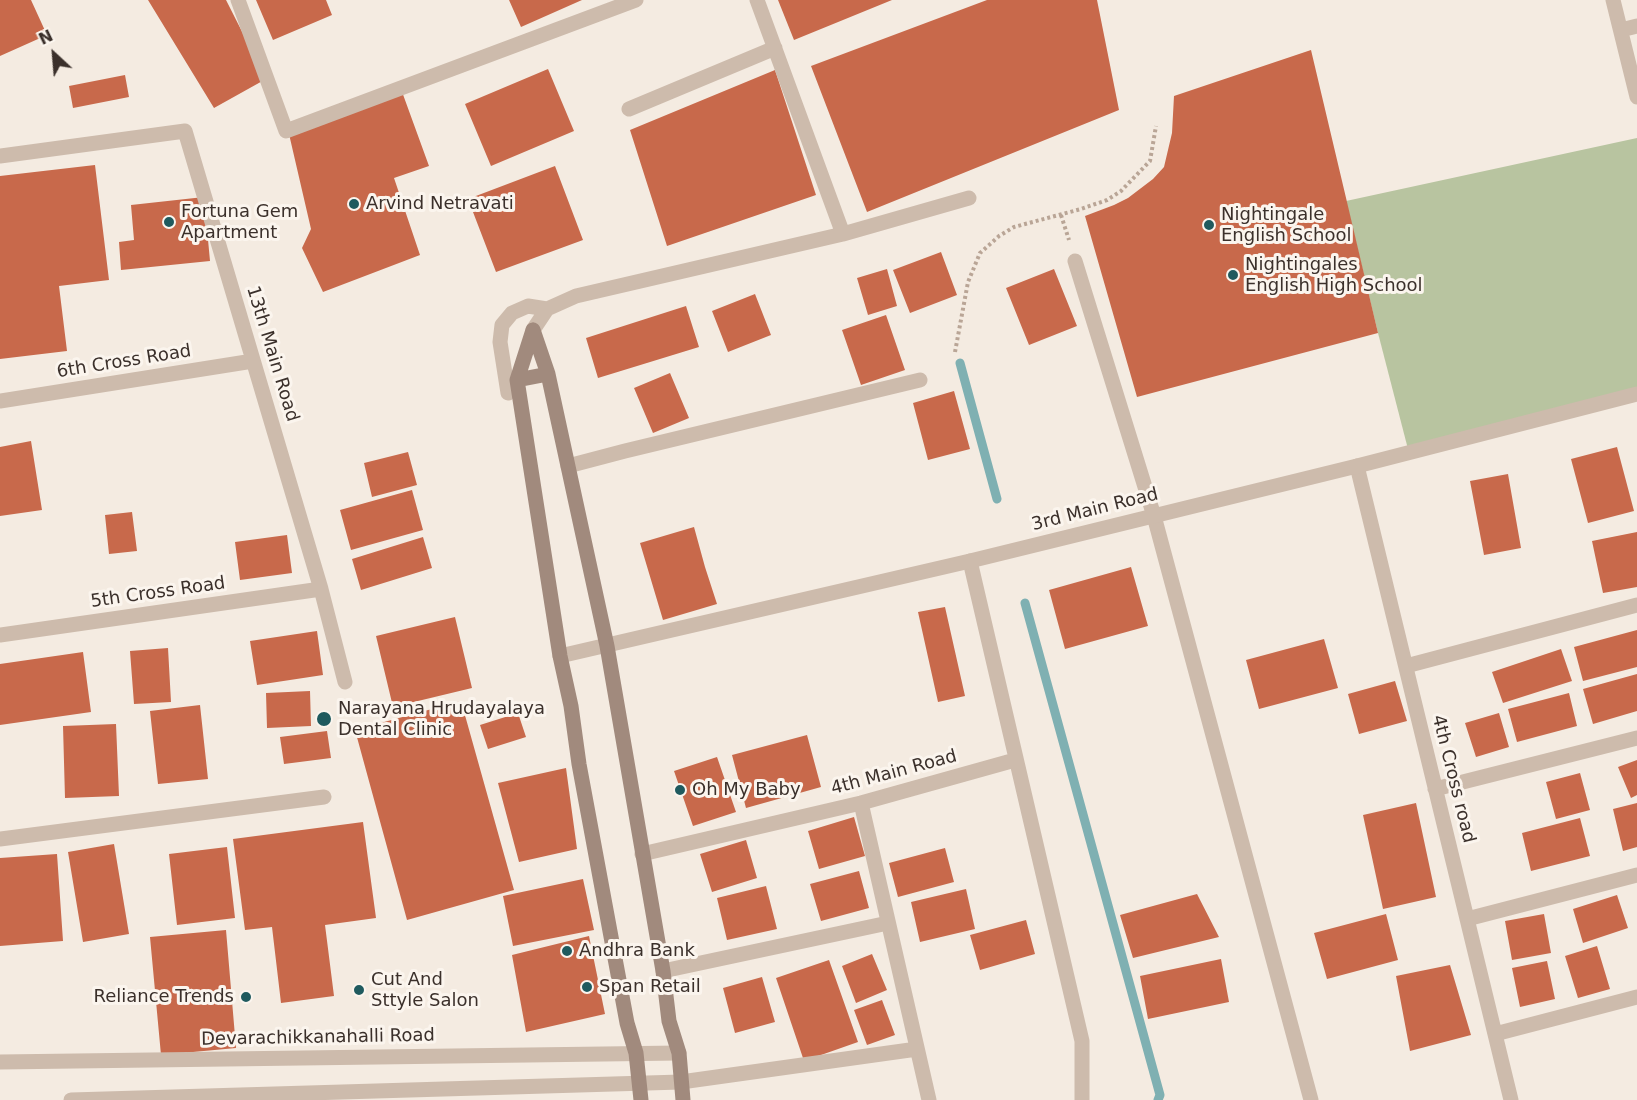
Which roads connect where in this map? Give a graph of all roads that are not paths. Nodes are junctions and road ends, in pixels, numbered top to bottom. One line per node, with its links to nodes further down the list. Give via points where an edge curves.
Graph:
1 (238, 0): 2 (street, via 286,131)
2 (636, 0)
3 (757, 0): 7 (street)
4 (1613, 0): 6 (street)
5 (1637, 26): 6 (street)
6 (1621, 30): 8 (street)
7 (775, 48): 9 (street); 12 (street)
8 (1637, 97)
9 (629, 109)
10 (0, 156): 16 (street, 13th Main Road, via 185,131)
11 (969, 198): 12 (street)
12 (843, 234): 14 (street, via 576,296)
13 (1075, 261): 24 (street)
14 (547, 309): 15 (street); 19 (street, via 528,306 512,313 502,325 500,342)
15 (533, 330): 17 (main road); 19 (main road)
16 (253, 361): 21 (street, 6th Cross Road); 26 (street, 13th Main Road)
17 (548, 374): 19 (main road); 22 (main road)
18 (920, 380): 22 (street)
19 (512, 386): 30 (main road)
20 (1637, 394): 23 (street, 3rd Main Road)
21 (0, 401)
22 (568, 466): 29 (main road)
23 (1357, 466): 24 (street, 3rd Main Road); 31 (street, 4th Cross road)
24 (1154, 516): 25 (street, 3rd Main Road); 58 (street)
25 (970, 561): 29 (street, 3rd Main Road); 34 (street)
26 (321, 589): 28 (street, 5th Cross Road); 32 (street, 13th Main Road)
27 (1637, 604): 31 (street)
28 (0, 636)
29 (607, 646): 30 (street, 3rd Main Road); 39 (main road)
30 (560, 656): 47 (main road, via 627,1023)
31 (1406, 666): 35 (street, 4th Cross road)
32 (345, 682)
33 (1637, 738): 35 (street)
34 (1015, 760): 37 (street, 4th Main Road); 57 (street, via 1082,1041)
35 (1435, 789): 41 (street, 4th Cross road)
36 (324, 797): 38 (street)
37 (861, 803): 39 (street, 4th Main Road); 42 (street)
38 (0, 838)
39 (642, 854): 43 (main road)
40 (1637, 875): 41 (street)
41 (1467, 919): 45 (street, 4th Cross road)
42 (888, 923): 43 (street); 46 (street)
43 (663, 971): 48 (main road, via 669,1021)
44 (1637, 997): 45 (street)
45 (1495, 1034): 59 (street, 4th Cross road)
46 (917, 1049): 50 (street); 56 (street)
47 (636, 1053): 48 (street, Devarachikkanahalli Road); 49 (street, Devarachikkanahalli Road); 51 (main road)
48 (679, 1053): 50 (main road)
49 (0, 1062)
50 (681, 1082): 51 (street); 55 (main road)
51 (639, 1084): 52 (street); 54 (main road)
52 (426, 1095): 53 (street)
53 (70, 1100)
54 (641, 1100)
55 (684, 1100)
56 (929, 1100)
57 (1082, 1100)
58 (1311, 1100)
59 (1511, 1100)

